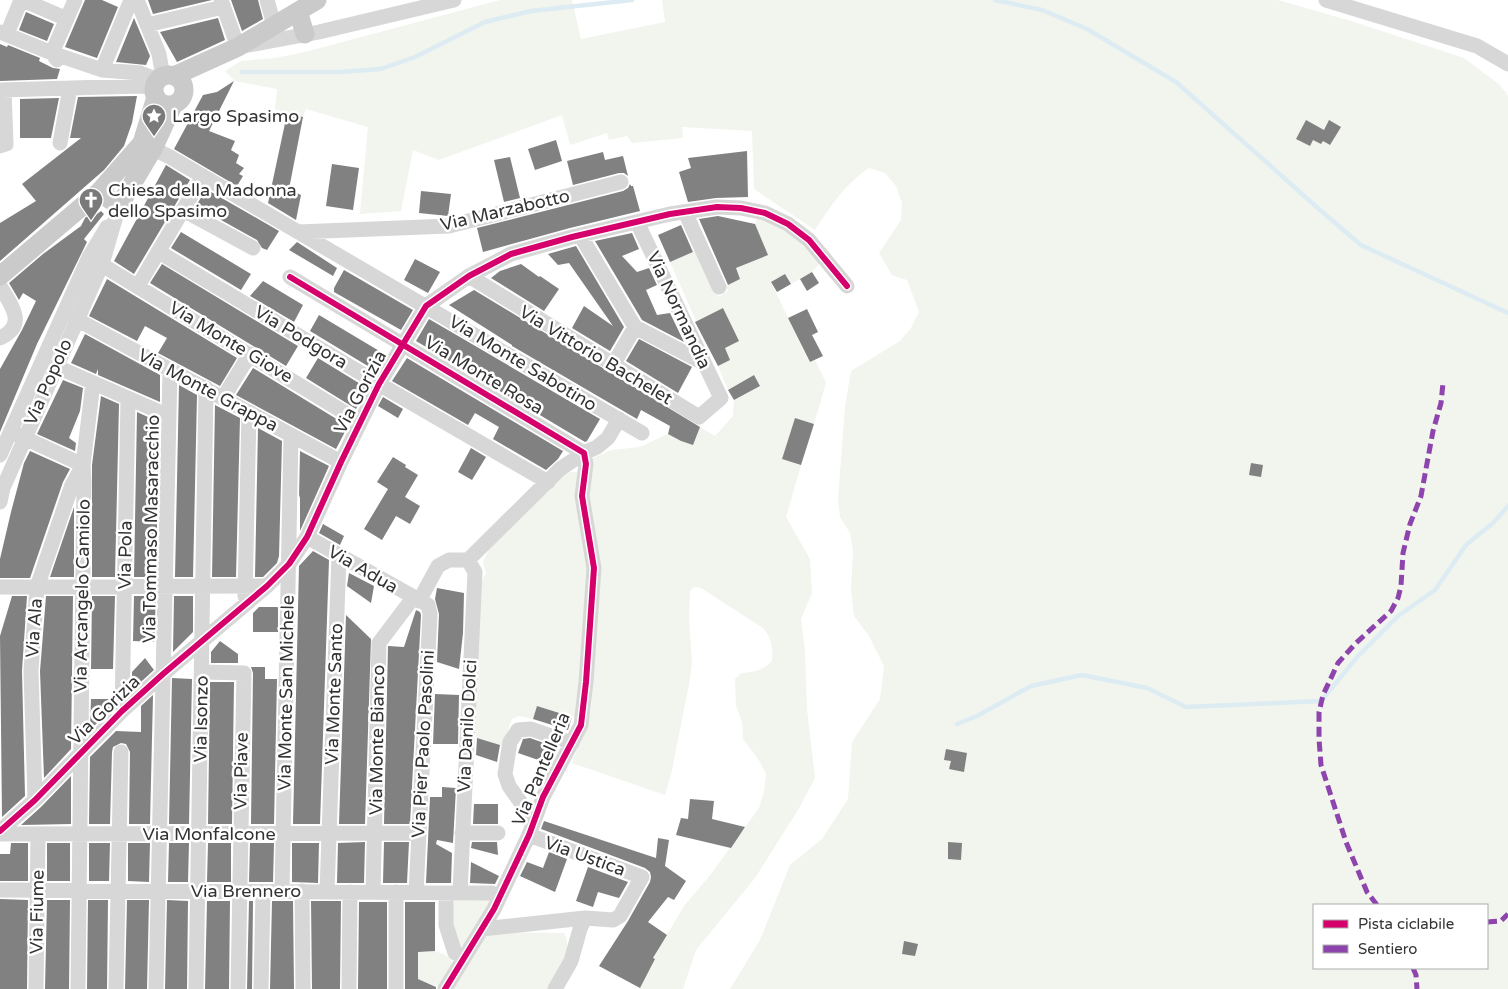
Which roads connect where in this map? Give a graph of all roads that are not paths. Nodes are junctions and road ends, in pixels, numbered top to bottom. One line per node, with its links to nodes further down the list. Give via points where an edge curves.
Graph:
1 (22, 0): 10 (street); 13 (street)
2 (75, 0): 10 (street)
3 (131, 0): 18 (street)
4 (137, 0): 11 (street)
5 (266, 0): 12 (street)
6 (454, 0): 14 (street)
7 (1326, 0): 17 (street, via 1477,46)
8 (222, 3): 11 (street); 15 (street)
9 (310, 4): 12 (main road); 14 (main road)
10 (67, 19): 16 (street)
11 (147, 24): 19 (street, via 159,54)
12 (274, 25): 15 (main road)
13 (3, 33): 16 (street)
14 (305, 34): 15 (street)
15 (238, 47): 19 (main road, via 197,78)
16 (52, 53): 18 (street); 20 (street, via 58,62 83,73 84,82)
17 (1508, 64)
18 (102, 70): 19 (street, via 140,73)
19 (165, 85): 20 (street); 24 (main road)
20 (75, 87): 21 (street); 22 (street)
21 (2, 90): 23 (street, via 6,144)
22 (60, 143)
23 (0, 146)
24 (155, 150): 25 (street, Via Monte Sabotino); 27 (main road); 28 (main road)
25 (203, 176): 29 (street); 32 (street, Via Monte Sabotino)
26 (621, 182): 32 (street, Via Marzabotto, via 449,226)
27 (99, 192): 28 (main road); 37 (main road)
28 (119, 206): 36 (street)
29 (183, 210): 34 (street); 35 (street)
30 (686, 212): 31 (street, Via Gorizia); 42 (street, Via Gorizia, via 717,207 741,208 788,224 809,240); 43 (street)
31 (637, 222): 33 (street, Via Gorizia); 50 (street, Via Normandia)
32 (298, 232): 44 (street, Via Monte Sabotino)
33 (580, 235): 38 (street, Via Gorizia, via 511,254); 46 (street)
34 (253, 248)
35 (158, 252): 41 (street); 55 (street, Via Podgora)
36 (95, 260): 41 (street, Via Monte Giove); 45 (street, Via Popolo); 65 (street, Via Popolo)
37 (0, 276)
38 (469, 276): 44 (street, Via Gorizia); 51 (street, Via Vittorio Bachelet)
39 (290, 277): 48 (street, Via Monte Rosa)
40 (0, 286): 47 (street, via 15,312 15,323 10,333)
41 (138, 286): 49 (street, Via Monte Giove)
42 (847, 286)
43 (719, 287)
44 (426, 306): 48 (street, Via Gorizia); 62 (street, Via Monte Sabotino)
45 (76, 319): 52 (street, Via Popolo); 53 (street, Via Monte Grappa)
46 (635, 327): 50 (street); 51 (street)
47 (0, 338)
48 (404, 344): 55 (street, Via Gorizia); 67 (street, Via Monte Rosa)
49 (250, 354): 57 (street); 63 (street, Via Monte Giove)
50 (704, 363): 58 (street, Via Normandia)
51 (613, 365): 58 (street, Via Vittorio Bachelet, via 699,417)
52 (56, 366): 54 (street); 65 (street, Via Popolo)
53 (170, 370): 56 (street, Via Monte Grappa); 61 (street, Via Tommaso Masaracchio)
54 (93, 383): 59 (street); 70 (street, Via Arcangelo Camiolo)
55 (379, 384): 63 (street, Via Gorizia); 71 (street, Via Podgora)
56 (206, 388): 57 (street, Via Monte Grappa); 78 (street, Via Isonzo)
57 (224, 398): 60 (street, Via Monte Grappa)
58 (721, 398)
59 (128, 399): 61 (street); 84 (street, Via Pola)
60 (250, 412): 66 (street, Via Monte Grappa); 79 (street)
61 (169, 416): 77 (street, Via Tommaso Masaracchio)
62 (619, 420): 64 (street, Via Monte Sabotino); 67 (street, via 608,438)
63 (360, 422): 69 (street, Via Gorizia)
64 (642, 433)
65 (17, 435): 68 (street, Via Popolo); 70 (street); 72 (street, Via Popolo)
66 (291, 435): 69 (street, Via Monte Grappa); 76 (street, Via Monte San Michele)
67 (584, 453): 71 (street, via 560,469); 91 (street, Via Pantelleria, via 586,464 582,496 594,568 581,725)
68 (0, 455)
69 (340, 462): 73 (street, Via Gorizia)
70 (83, 465): 82 (street, Via Ala, via 72,485); 83 (street, Via Arcangelo Camiolo)
71 (548, 482): 75 (street)
72 (0, 502)
73 (307, 537): 74 (street, Via Adua); 76 (street, Via Gorizia)
74 (339, 555): 85 (street, Via Adua); 97 (street, Via Monte Santo)
75 (468, 560): 85 (street, Via Monte Bianco, via 449,560 438,566); 100 (street, Via Danilo Dolci, via 475,572)
76 (289, 564): 80 (street, Via Gorizia); 108 (street, Via Monte San Michele)
77 (165, 586): 78 (street); 84 (street); 89 (street, Via Tommaso Masaracchio)
78 (203, 586): 79 (street); 87 (street, Via Isonzo)
79 (245, 586): 80 (street); 86 (street)
80 (266, 586): 86 (street, Via Gorizia)
81 (0, 587): 82 (street)
82 (37, 587): 83 (street); 94 (street, Via Ala, via 31,670)
83 (82, 587): 84 (street); 93 (street, Via Arcangelo Camiolo)
84 (124, 587): 90 (street, Via Pola)
85 (416, 599): 98 (street, Via Monte Bianco, via 380,643); 99 (street, Via Pier Paolo Pasolini, via 428,605 430,614)
86 (244, 603): 87 (street, Via Gorizia)
87 (202, 640): 88 (street, Via Isonzo); 89 (street, Via Gorizia)
88 (202, 672): 106 (street, Via Isonzo); 107 (street, Via Piave, via 244,673)
89 (163, 674): 90 (street, Via Gorizia); 105 (street, Via Tommaso Masaracchio)
90 (122, 711): 93 (street, Via Gorizia)
91 (572, 743): 95 (street, Via Pantelleria, via 543,798); 95 (street, via 531,729 518,730 510,742 505,774)
92 (121, 752): 104 (street)
93 (80, 753): 94 (street, Via Gorizia); 103 (street, Via Arcangelo Camiolo)
94 (36, 800): 96 (street, Via Gorizia)
95 (532, 828): 126 (street, Via Ustica, via 642,877 620,916 613,920); 127 (street, Via Pantelleria)
96 (0, 832): 102 (street, Via Monfalcone)
97 (330, 833): 98 (street, Via Monfalcone); 108 (street, Via Monfalcone); 119 (street, Via Monte Santo)
98 (375, 833): 99 (street, Via Monfalcone); 121 (street, Via Monte Bianco)
99 (417, 833): 123 (street, Via Pier Paolo Pasolini)
100 (462, 833): 101 (street); 124 (street, Via Danilo Dolci)
101 (498, 833)
102 (38, 834): 103 (street, Via Monfalcone); 110 (street, Via Fiume)
103 (80, 834): 104 (street, Via Monfalcone); 111 (street, Via Arcangelo Camiolo)
104 (119, 834): 105 (street, Via Monfalcone); 112 (street)
105 (160, 834): 106 (street, Via Monfalcone); 113 (street, Via Tommaso Masaracchio)
106 (199, 834): 107 (street, Via Monfalcone); 114 (street, Via Isonzo)
107 (240, 834): 108 (street, Via Monfalcone); 115 (street, Via Piave)
108 (283, 834): 118 (street, Via Monte San Michele)
109 (0, 890): 110 (street, Via Brennero)
110 (37, 890): 111 (street, Via Brennero); 129 (street, Via Fiume)
111 (79, 890): 112 (street, Via Brennero); 130 (street, Via Arcangelo Camiolo)
112 (118, 891): 113 (street, Via Brennero); 131 (street)
113 (159, 891): 114 (street, Via Brennero); 132 (street, Via Tommaso Masaracchio)
114 (198, 891): 115 (street, Via Brennero); 133 (street, Via Isonzo)
115 (239, 891): 117 (street, Via Brennero); 134 (street, Via Piave)
116 (302, 891): 118 (street, Via Brennero); 119 (street, Via Brennero); 136 (street)
117 (263, 892): 118 (street, Via Brennero); 135 (street)
118 (282, 892)
119 (327, 892): 120 (street, Via Brennero)
120 (350, 892): 121 (street, Via Brennero); 137 (street)
121 (374, 892): 122 (street, Via Brennero)
122 (396, 892): 123 (street, Via Brennero); 138 (street)
123 (416, 893): 124 (street, Via Brennero)
124 (453, 893): 125 (street, Via Brennero); 128 (street, Via Danilo Dolci, via 446,924 455,953)
125 (492, 893)
126 (585, 918): 127 (street); 140 (street, via 571,961)
127 (482, 929): 128 (street, Via Pantelleria)
128 (464, 957): 139 (street, Via Pantelleria)
129 (36, 989)
130 (78, 989)
131 (116, 989)
132 (156, 989)
133 (196, 989)
134 (238, 989)
135 (261, 989)
136 (303, 989)
137 (349, 989)
138 (396, 989)
139 (445, 989)
140 (555, 989)

